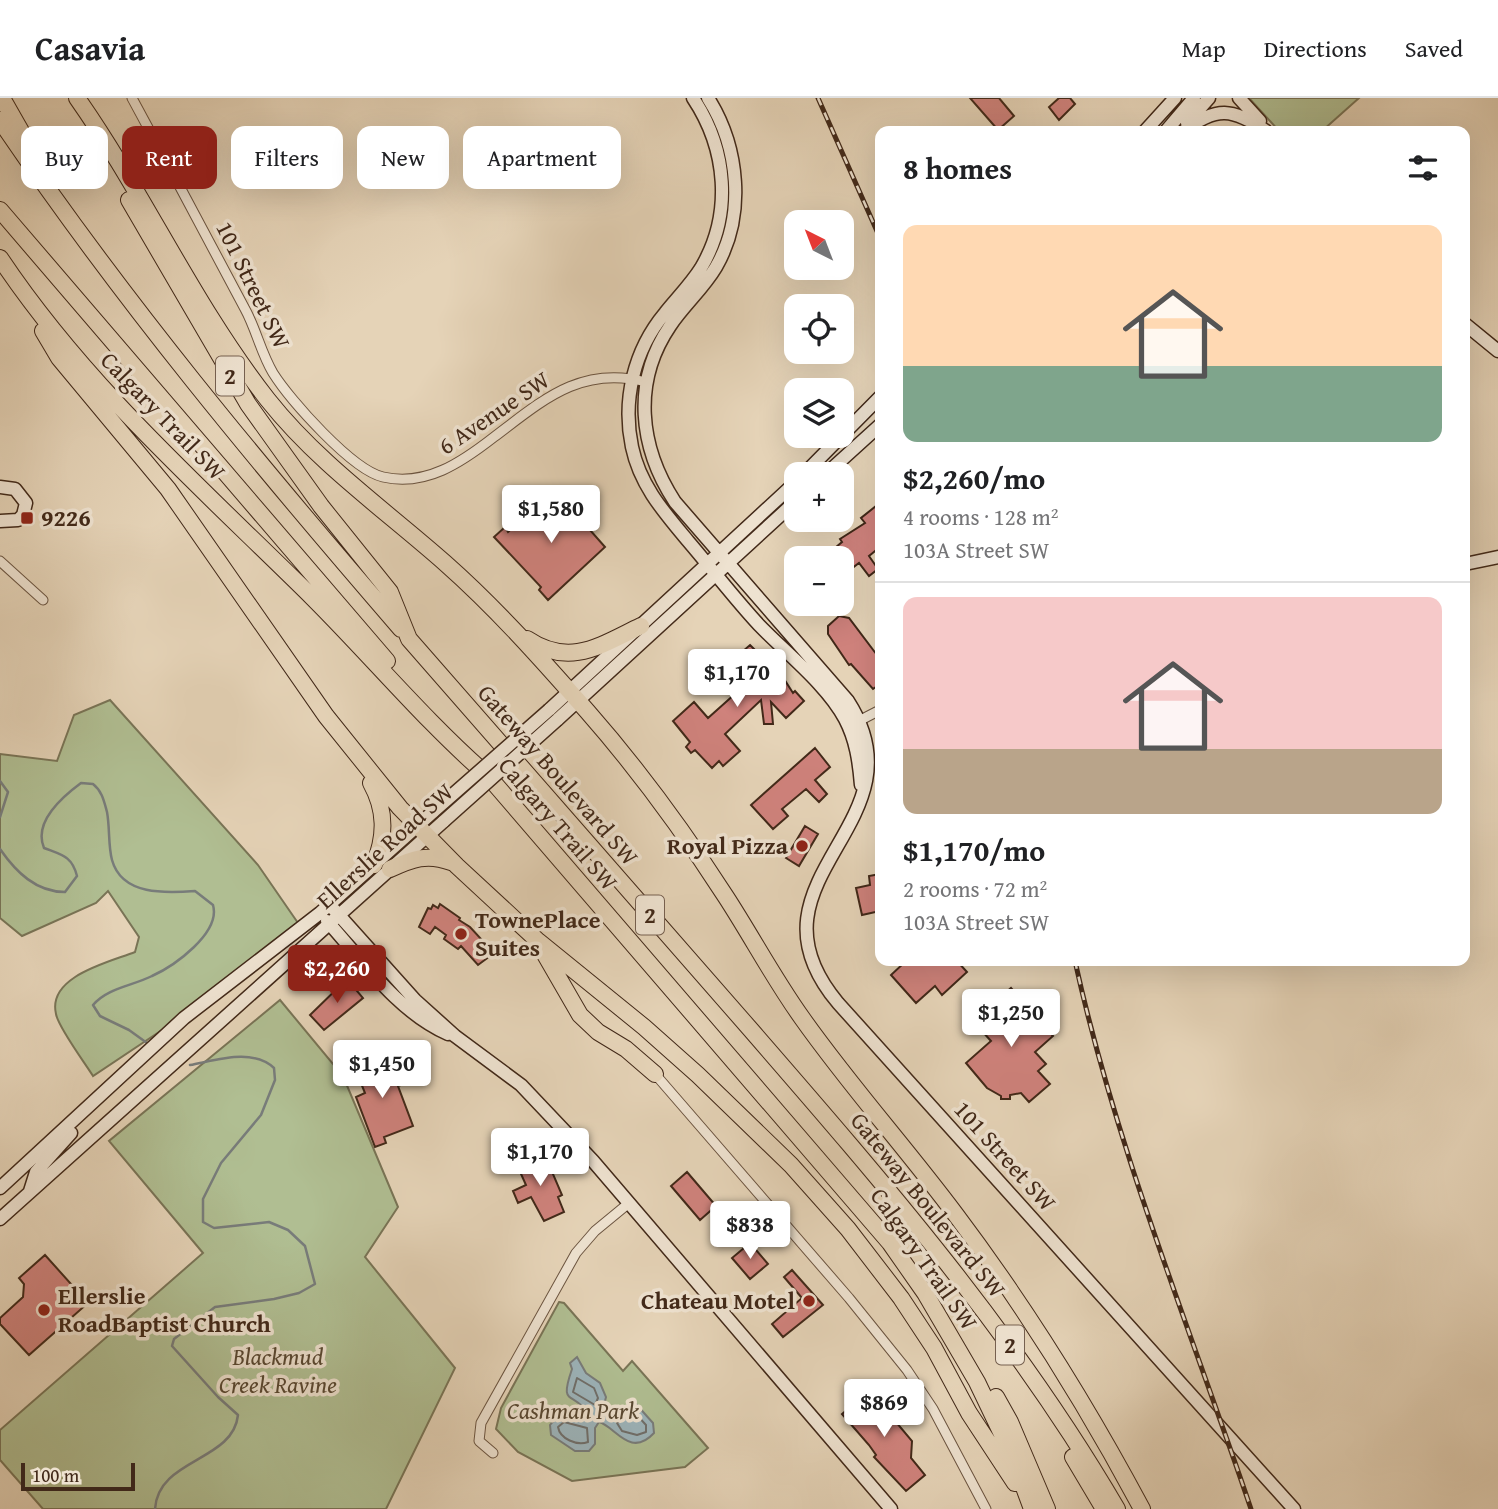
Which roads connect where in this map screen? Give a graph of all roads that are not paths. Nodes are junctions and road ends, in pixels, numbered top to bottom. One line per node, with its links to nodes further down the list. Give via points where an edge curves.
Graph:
1 (2, 98): 18 (highway)
2 (74, 98): 39 (highway, via 103,136 203,304 265,396 343,477 447,564); 41 (highway, Gateway Boulevard SW / 2, via 226,368 296,472 390,592)
3 (132, 98): 29 (street, 101 Street SW, via 249,316 275,376 335,444)
4 (693, 98): 23 (street, via 716,143 723,192 720,217 708,256 649,334)
5 (708, 98): 24 (street, via 733,162 730,226 717,266 664,336)
6 (1175, 98): 11 (street)
7 (1194, 98): 12 (street)
8 (1209, 98): 13 (street)
9 (1240, 98): 16 (street)
10 (0, 120): 18 (highway)
11 (1150, 126)
12 (1170, 126)
13 (1186, 126)
14 (1190, 126): 15 (street, via 1223,112 1241,115)
15 (1259, 126)
16 (1263, 126)
17 (0, 210): 47 (highway)
18 (75, 224): 41 (highway, via 187,374)
19 (0, 258): 20 (highway, Calgary Trail SW / 2)
20 (30, 303): 46 (highway, via 49,345 168,489); 47 (highway, Calgary Trail SW / 2, via 130,418 341,626 442,736)
21 (1470, 328): 22 (street)
22 (1498, 351)
23 (633, 378): 24 (street, 6 Avenue SW); 29 (street, 6 Avenue SW, via 600,377 561,389 465,458 435,474 399,479); 37 (street, via 628,423 635,464 650,495)
24 (646, 382): 37 (street, via 646,438 658,475)
25 (875, 402): 27 (street)
26 (875, 430): 28 (street)
27 (816, 462)
28 (839, 462)
29 (365, 469)
30 (0, 487): 33 (street, via 20,493 26,509 18,520)
31 (784, 495): 37 (street, Ellerslie Road SW)
32 (784, 511): 37 (street, Ellerslie Road SW)
33 (0, 521)
34 (1498, 557): 36 (street)
35 (0, 561): 38 (street)
36 (1470, 563)
37 (718, 566): 40 (street, Ellerslie Road SW); 42 (street, Ellerslie Road SW); 45 (street, 101 Street SW); 45 (street, 101 Street SW, via 784,629 848,701)
38 (43, 600)
39 (497, 614): 40 (highway, via 539,647 562,653 597,647); 42 (highway)
40 (641, 626): 42 (street, Ellerslie Road SW)
41 (409, 639): 65 (highway, Gateway Boulevard SW / 2, via 897,1199)
42 (573, 696): 44 (street, Ellerslie Road SW); 73 (highway, via 657,796 800,1017 1013,1293 1099,1429)
43 (875, 712): 45 (street)
44 (553, 715): 48 (street, Ellerslie Road SW, bridge, via 444,821); 48 (street, Ellerslie Road SW, bridge, via 434,811)
45 (854, 723): 74 (street, 101 Street SW, via 862,796 808,907 806,942 818,976)
46 (340, 734): 48 (highway, via 400,808); 49 (highway, via 381,806 381,849)
47 (488, 776): 64 (highway, Calgary Trail SW / 2)
48 (424, 830): 49 (street, Ellerslie Road SW); 50 (highway); 51 (street, Ellerslie Road SW)
49 (374, 865): 52 (street, Ellerslie Road SW)
50 (457, 866): 51 (highway, via 427,856); 54 (highway)
51 (390, 869): 53 (street, Ellerslie Road SW)
52 (324, 908): 53 (street); 59 (street, Ellerslie Road SW, via 184,1018)
53 (335, 920): 55 (street, Ellerslie Road SW); 56 (street); 57 (street)
54 (529, 932): 58 (highway, via 580,1015); 69 (highway, via 671,1051 827,1204 901,1298)
55 (311, 941): 56 (street, via 327,936); 61 (street, Ellerslie Road SW)
56 (346, 943): 57 (street, via 415,1015)
57 (455, 1037): 62 (street, via 503,1069 536,1099)
58 (655, 1073): 68 (street, via 907,1370)
59 (92, 1104): 60 (street, Ellerslie Road SW); 61 (street, via 36,1172)
60 (0, 1188)
61 (29, 1193): 63 (street, Ellerslie Road SW)
62 (629, 1203): 66 (street, via 576,1253 486,1414 477,1437); 67 (street)
63 (0, 1219)
64 (890, 1243): 69 (highway, Calgary Trail SW / 2, via 977,1382); 70 (highway, via 930,1291 970,1352 1010,1422)
65 (973, 1295): 71 (highway, via 986,1323); 72 (highway, Gateway Boulevard SW / 2, via 1064,1423)
66 (493, 1453)
67 (891, 1509)
68 (986, 1509)
69 (1032, 1509)
70 (1047, 1509)
71 (1104, 1509)
72 (1117, 1509)
73 (1142, 1509)
74 (1294, 1509)

